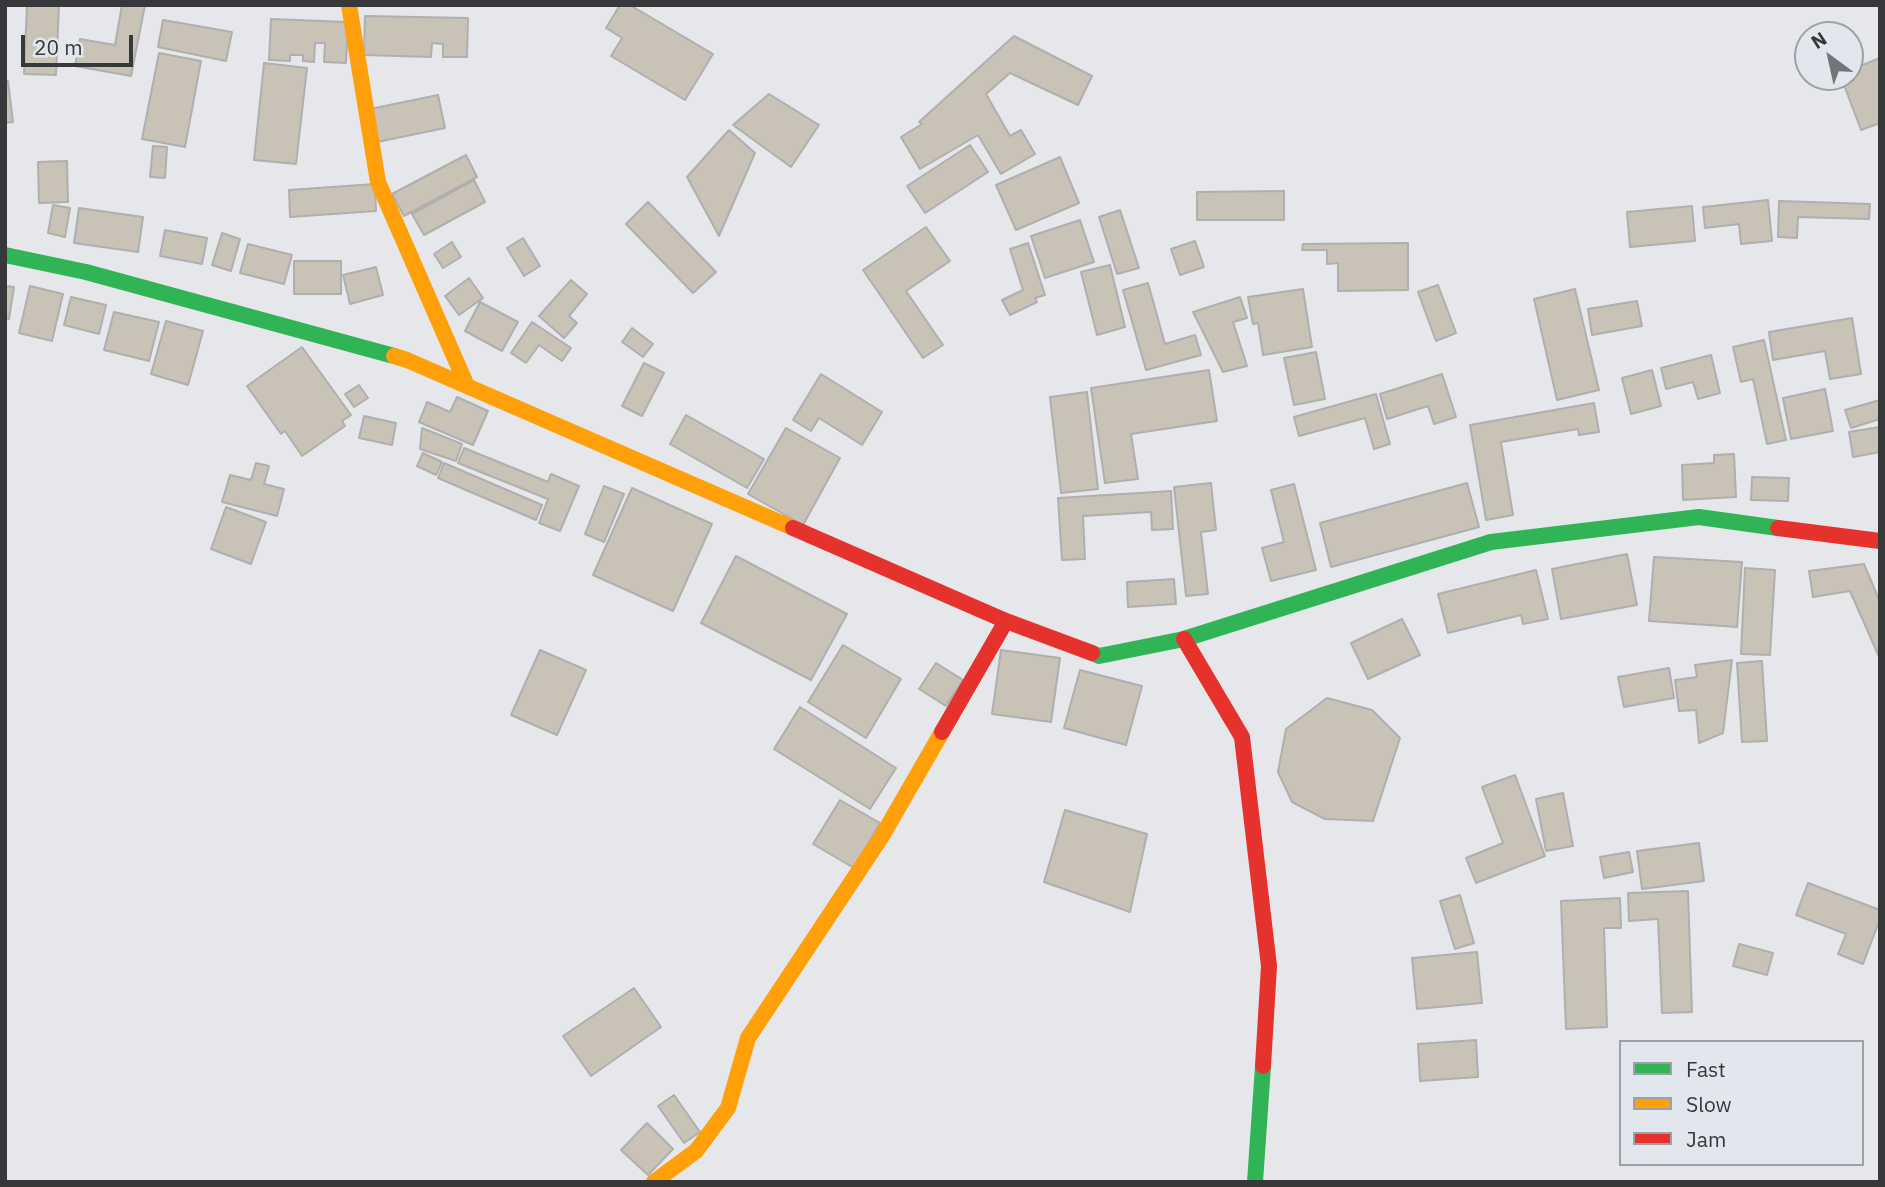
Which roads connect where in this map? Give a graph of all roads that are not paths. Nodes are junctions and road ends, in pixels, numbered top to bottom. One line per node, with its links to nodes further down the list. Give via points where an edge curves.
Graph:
1 (349, 5): 3 (street, via 378,182)
2 (5, 255): 3 (street, via 86,272 407,360)
3 (467, 386): 5 (street)
4 (1880, 541): 6 (street, via 1699,517 1491,542)
5 (1006, 621): 6 (street, via 1099,656); 7 (street, via 882,836 748,1038 728,1108 696,1151)
6 (1184, 639): 8 (street, via 1242,737 1269,966)
7 (654, 1182)
8 (1255, 1182)

